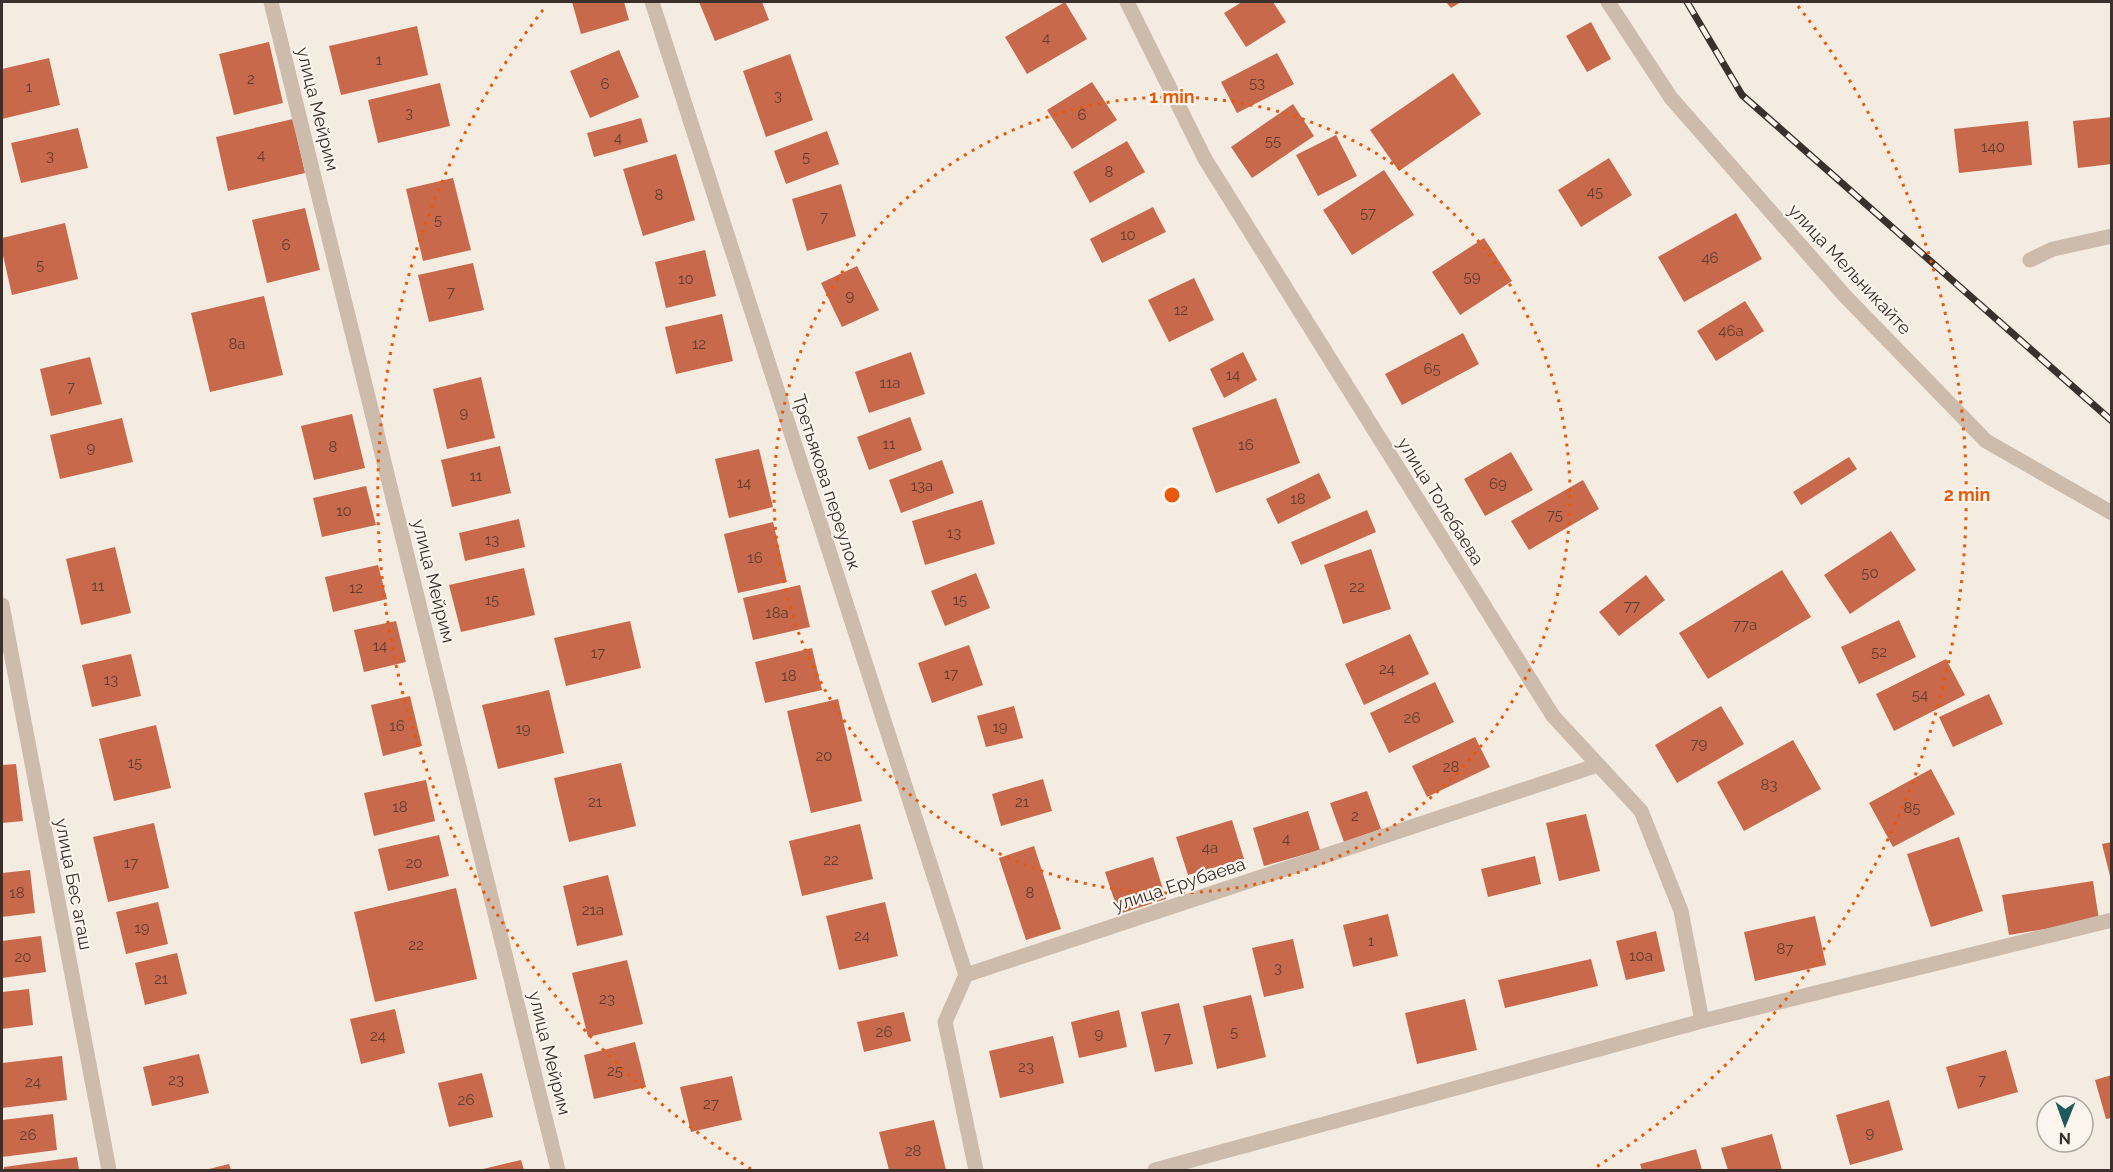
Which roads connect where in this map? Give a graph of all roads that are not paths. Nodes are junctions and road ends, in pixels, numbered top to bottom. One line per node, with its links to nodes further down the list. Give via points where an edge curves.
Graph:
1 (271, 2): 14 (street, улица Мейрим)
2 (652, 2): 11 (street, Третьякова переулок)
3 (1127, 2): 9 (street, улица Толебаева, via 1205,159 1553,717)
4 (1608, 2): 7 (street, улица Мельникайте, via 1671,98 1845,296 1986,441)
5 (2112, 236): 6 (street, via 2053,249)
6 (2030, 260)
7 (2112, 513)
8 (2, 605): 13 (street, улица Бес агаш)
9 (1598, 765): 11 (street, улица Ерубаева); 12 (street, улица Толебаева, via 1641,811 1681,912)
10 (2112, 920): 12 (street)
11 (966, 975): 15 (street, via 945,1022)
12 (1702, 1021): 16 (street)
13 (109, 1170)
14 (558, 1170)
15 (976, 1170)
16 (1155, 1170)

